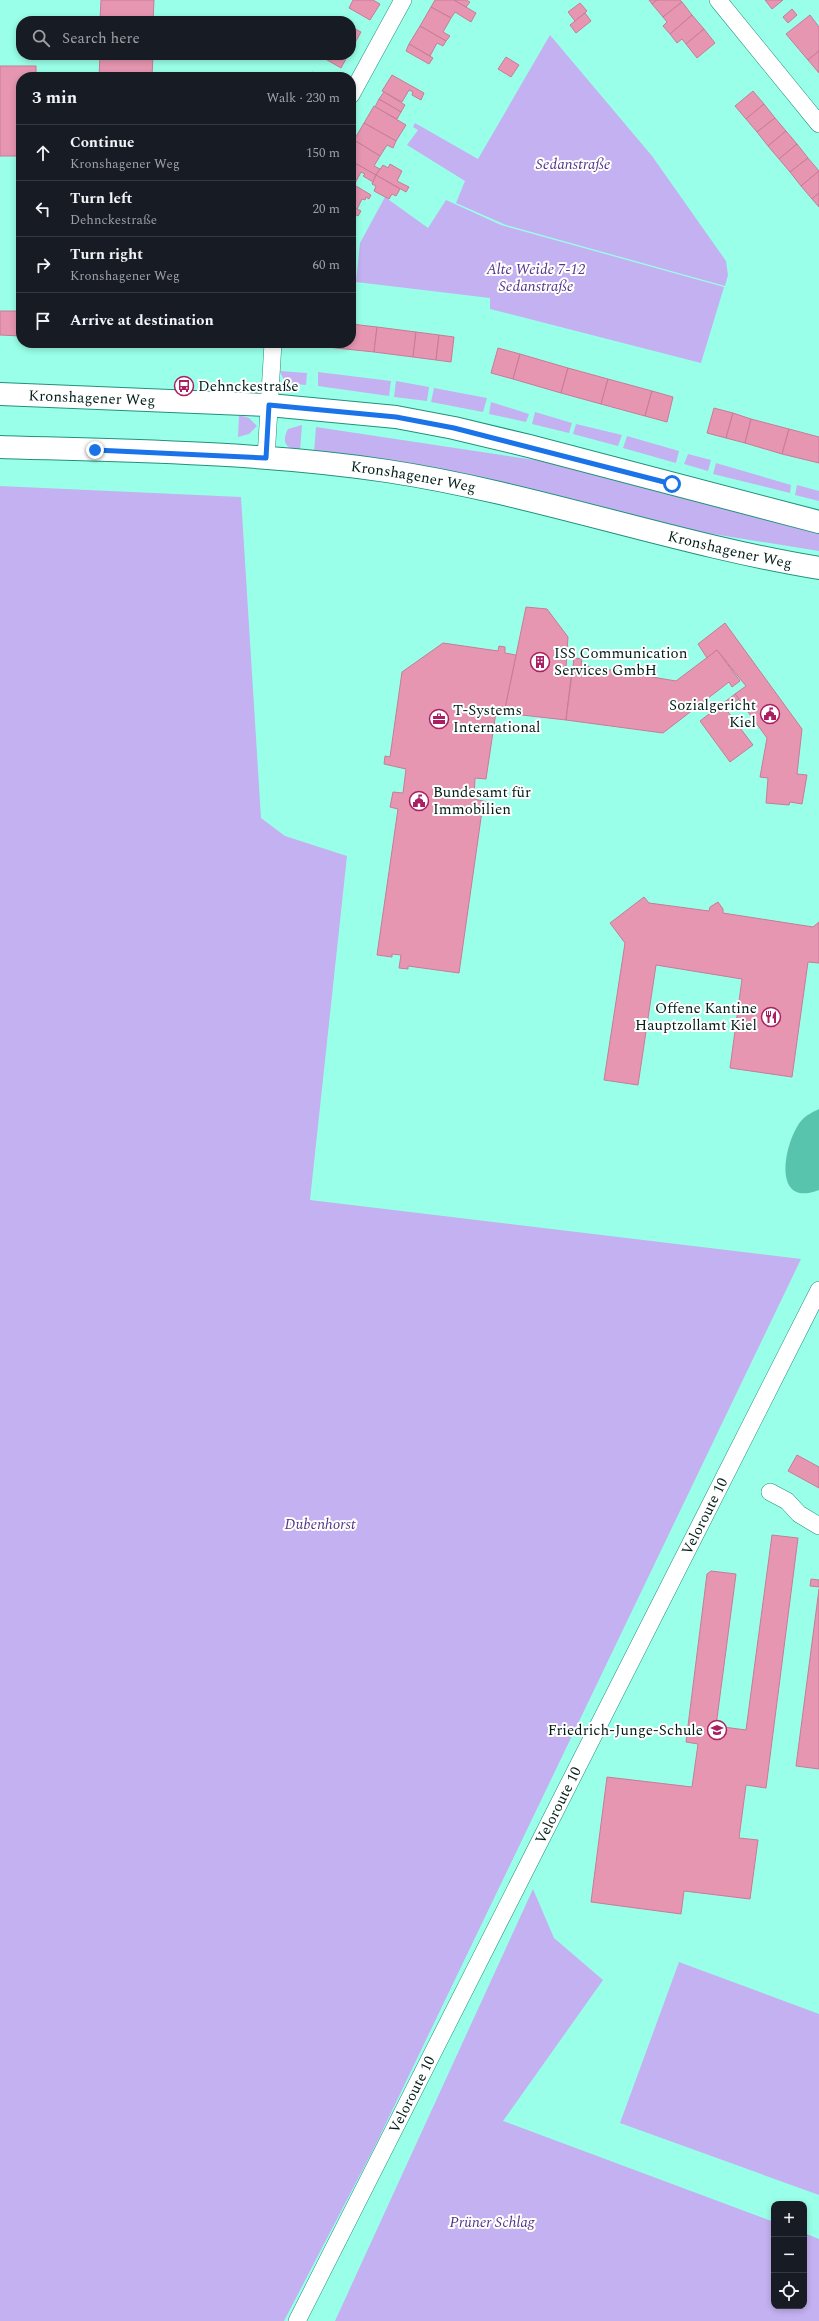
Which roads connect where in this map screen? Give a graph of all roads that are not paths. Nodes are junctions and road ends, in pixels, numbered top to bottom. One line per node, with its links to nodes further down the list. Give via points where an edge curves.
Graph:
1 (403, 0): 3 (street)
2 (718, 0): 4 (street)
3 (356, 86)
4 (819, 124)
5 (273, 348): 7 (street)
6 (0, 394): 7 (main road, Kronshagener Weg)
7 (269, 405): 9 (street); 10 (main road, Kronshagener Weg, via 396,417 454,428)
8 (0, 447): 9 (main road, Kronshagener Weg)
9 (266, 458): 11 (main road, Kronshagener Weg, via 388,471 457,484 758,558)
10 (819, 522)
11 (819, 568)
12 (819, 1290): 15 (street, Veloroute 10)
13 (770, 1492): 14 (street, via 787,1500 799,1514)
14 (819, 1526)
15 (297, 2321)

